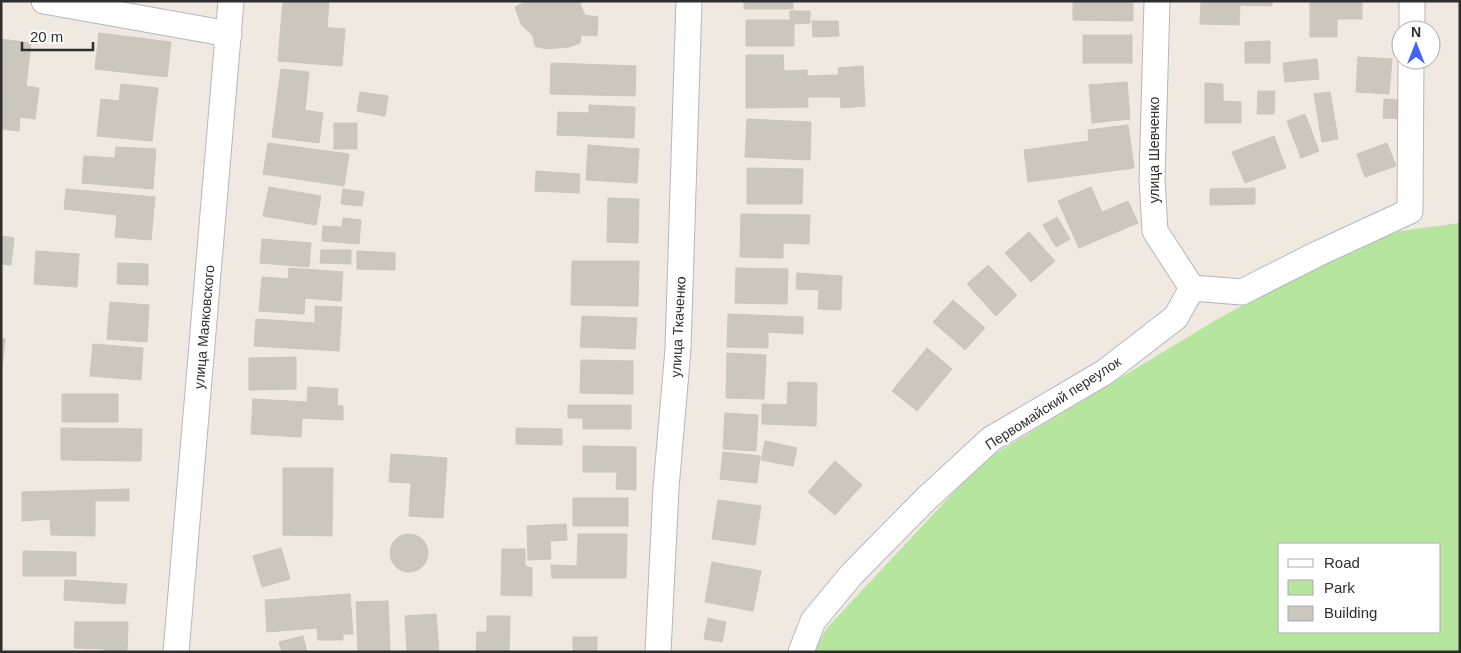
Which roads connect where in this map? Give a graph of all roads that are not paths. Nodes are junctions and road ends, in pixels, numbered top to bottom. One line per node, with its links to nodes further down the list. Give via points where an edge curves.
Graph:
1 (44, 1): 7 (street)
2 (231, 1): 7 (street, улица Маяковского)
3 (689, 1): 11 (street, улица Ткаченко, via 678,349 666,488)
4 (1157, 1): 9 (street, улица Шевченко, via 1152,179 1155,231)
5 (1412, 1): 6 (street)
6 (1412, 20)
7 (229, 34): 10 (street, улица Маяковского)
8 (1411, 70): 9 (street, via 1410,211 1242,292)
9 (1192, 288): 12 (street, Первомайский переулок, via 1176,318 1105,372 991,439 926,499 852,574 813,621)
10 (176, 652)
11 (658, 652)
12 (801, 652)

